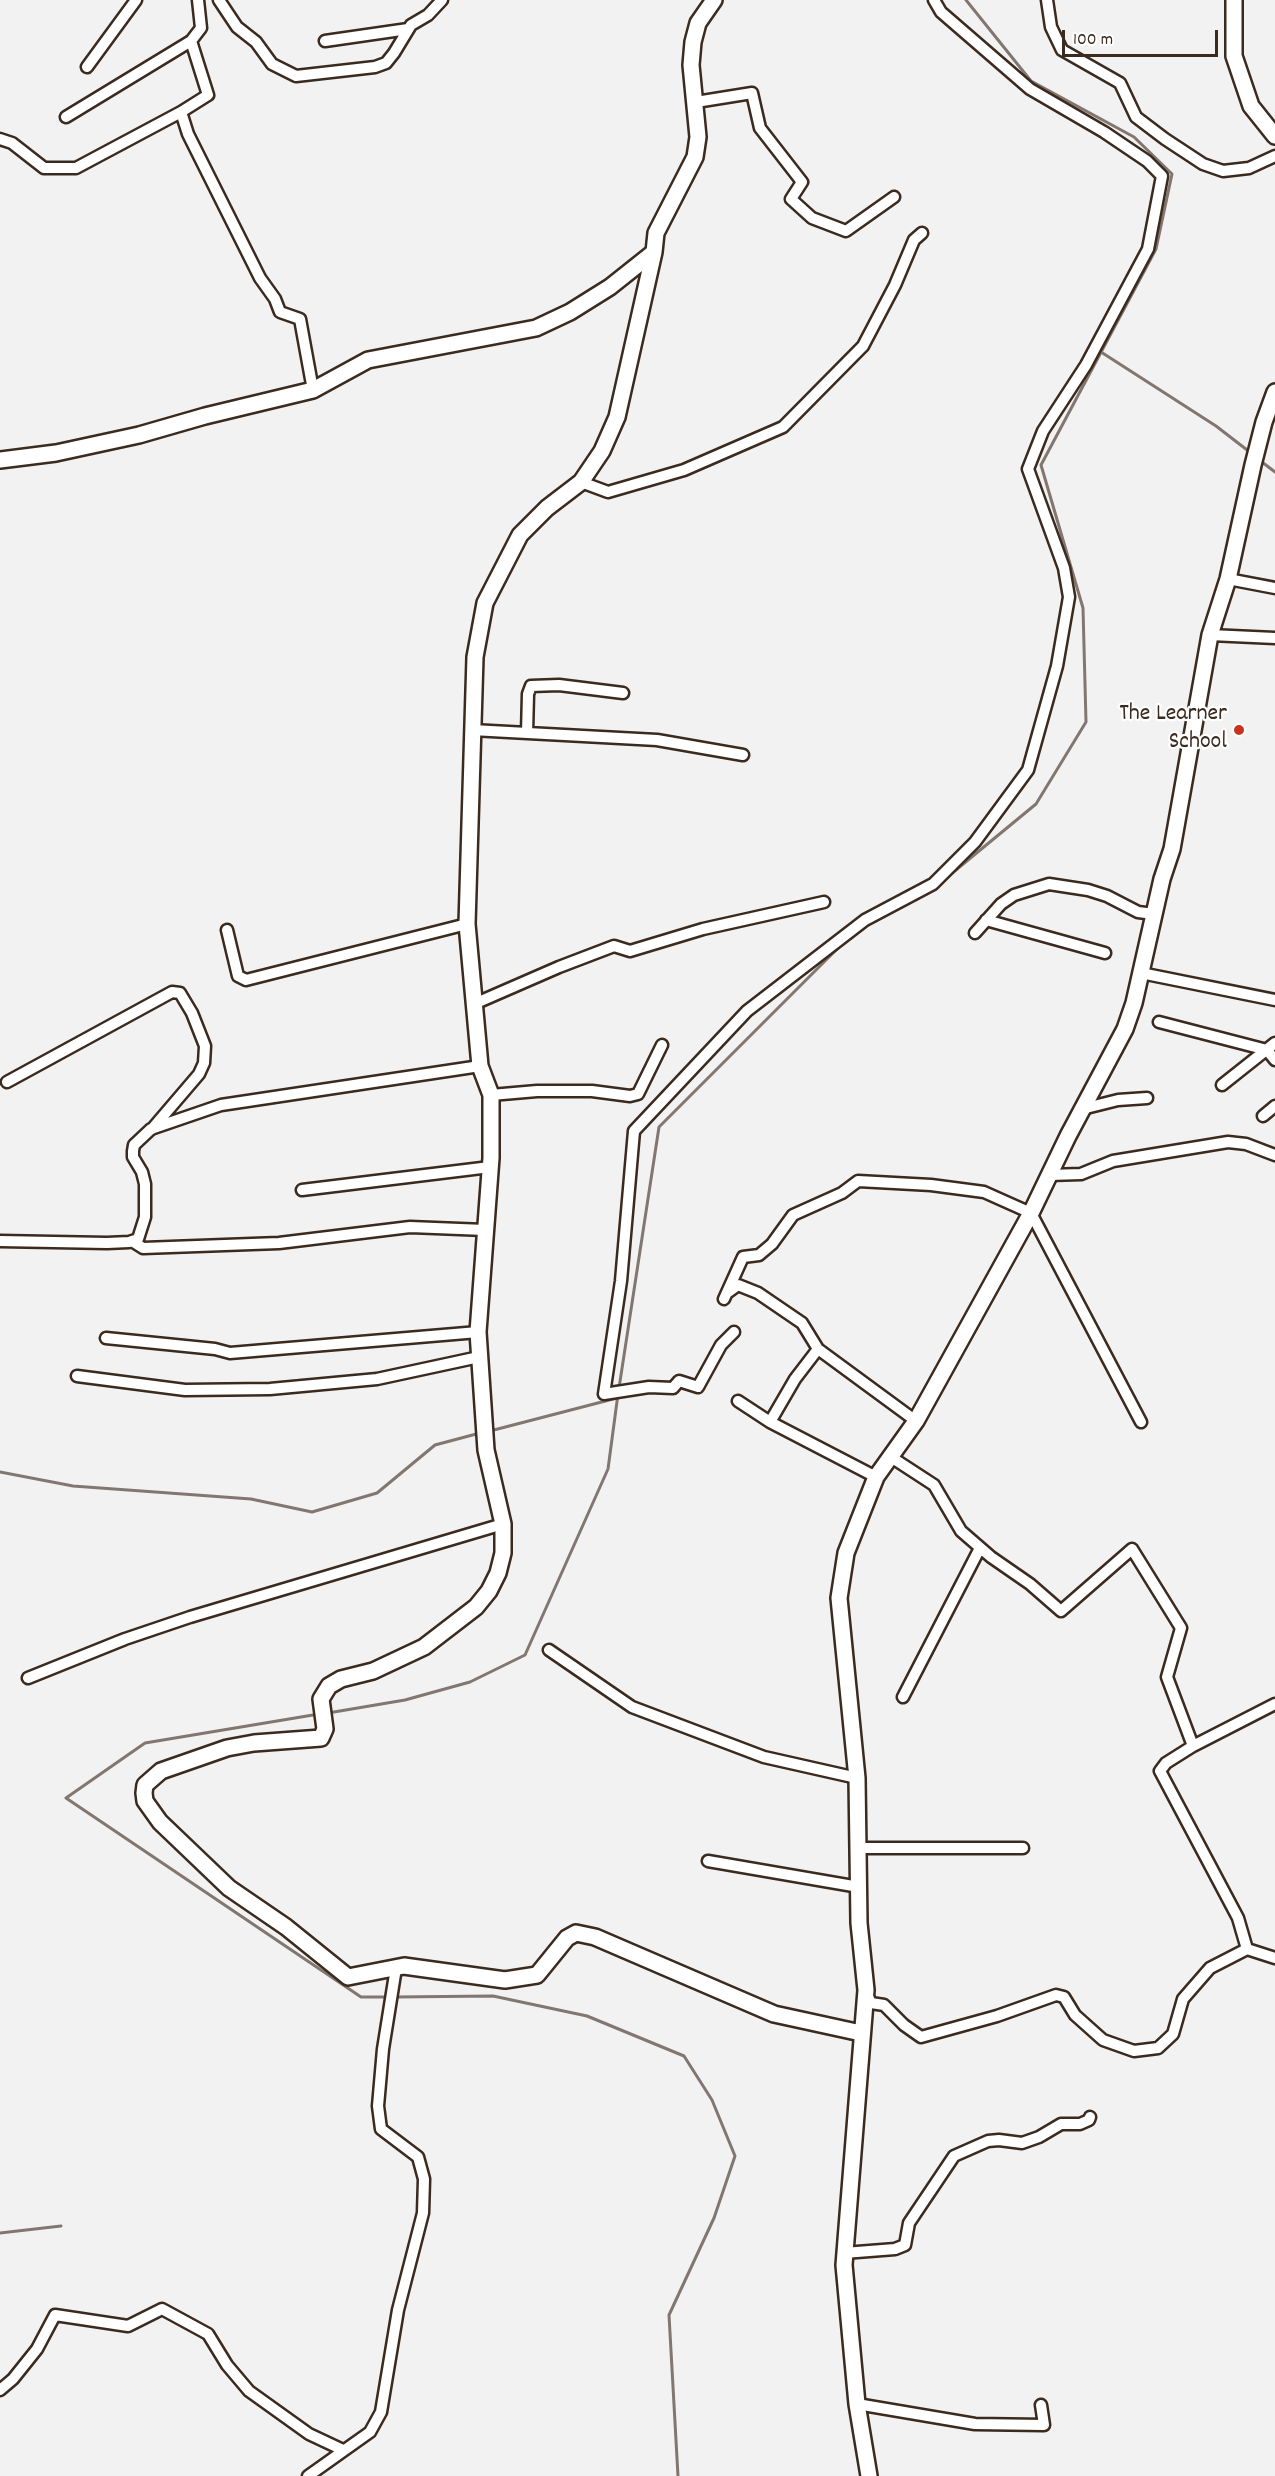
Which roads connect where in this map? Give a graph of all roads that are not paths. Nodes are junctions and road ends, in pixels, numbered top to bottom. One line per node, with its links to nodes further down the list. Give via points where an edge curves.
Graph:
1 (136, 0): 12 (street)
2 (198, 0): 10 (street, via 201,28)
3 (219, 0): 9 (street, via 237,27 256,42 272,64 296,76 386,63)
4 (442, 0): 9 (street)
5 (714, 0): 13 (street, via 698,23 693,42 691,65)
6 (934, 0): 66 (street, via 941,12 1030,88 1147,161 1162,176 1148,249 1086,365 1043,431 1028,469 1064,568 1069,597 1057,666 1028,770 975,842 933,884 865,920 747,1011 634,1131 621,1281 604,1394 649,1387 673,1388 679,1380 698,1387 714,1356)
7 (1047, 0): 18 (street, via 1062,50 1120,83 1136,117 1164,139 1203,164 1223,171 1249,168)
8 (1237, 0): 16 (street, via 1234,56 1251,106)
9 (408, 29): 11 (street)
10 (191, 41): 14 (street, via 208,95); 15 (street)
11 (325, 41)
12 (87, 67)
13 (696, 102): 19 (street, via 752,93 760,128 802,182 790,198 812,218 846,231); 21 (street, via 695,157 656,233)
14 (181, 112): 17 (street, via 76,168 44,168 12,143); 22 (street, via 260,278 280,312 300,319)
15 (66, 117)
16 (1275, 136)
17 (0, 139)
18 (1275, 156)
19 (894, 197)
20 (922, 233): 25 (street, via 914,240 863,346 783,427 684,470 608,492)
21 (654, 252): 22 (street, via 610,287 536,328 368,360); 25 (street, via 617,417 602,451)
22 (313, 390): 24 (street, via 139,435 56,453)
23 (1275, 392): 26 (street, via 1254,460)
24 (0, 460)
25 (581, 482): 31 (street, via 520,535 485,603 475,657)
26 (1228, 579): 27 (street); 28 (street)
27 (1275, 588)
28 (1210, 635): 29 (street); 35 (street, via 1172,849)
29 (1275, 638)
30 (623, 693): 32 (street, via 559,685 531,686)
31 (472, 730): 32 (street); 37 (street)
32 (527, 733): 33 (street, via 657,740)
33 (743, 755)
34 (824, 902): 43 (street, via 703,929 630,951 614,946)
35 (1154, 914): 36 (street, via 1138,912 1088,890 1049,884 1014,895); 41 (street)
36 (987, 920): 39 (street); 40 (street)
37 (466, 924): 38 (street, via 246,980 238,976); 43 (street)
38 (227, 930)
39 (975, 933)
40 (1105, 953)
41 (1142, 973): 42 (street); 54 (street, via 1125,1029)
42 (1275, 1000)
43 (474, 1004): 48 (street)
44 (1159, 1022): 46 (street)
45 (662, 1045): 51 (street, via 638,1094 570,1091)
46 (1271, 1047): 47 (street); 50 (street)
47 (1275, 1060)
48 (480, 1066): 51 (street); 56 (street, via 221,1105)
49 (7, 1082): 56 (street, via 172,992 180,993 206,1046 204,1063)
50 (1222, 1085)
51 (491, 1095): 58 (street)
52 (1147, 1098): 54 (street)
53 (1275, 1106): 55 (street)
54 (1082, 1109): 59 (street)
55 (1263, 1116)
56 (152, 1129): 63 (street, via 134,1145 146,1184 145,1217 138,1239)
57 (1275, 1155): 59 (street, via 1246,1144 1227,1142 1113,1161 1081,1174)
58 (490, 1167): 60 (street); 62 (street)
59 (1049, 1174): 61 (street)
60 (302, 1190)
61 (1031, 1213): 68 (street, via 984,1192 858,1181 842,1193 793,1215 759,1255 743,1257 725,1296 738,1285 758,1293 801,1323); 72 (street); 74 (street)
62 (485, 1230): 63 (street, via 410,1227 279,1243 143,1248); 65 (street)
63 (132, 1241): 64 (street)
64 (0, 1242)
65 (478, 1332): 67 (street, via 230,1353); 69 (street)
66 (734, 1332)
67 (106, 1338)
68 (819, 1349): 72 (street); 73 (street, via 795,1379)
69 (479, 1357): 70 (street, via 377,1379 270,1389 185,1390); 77 (street, via 486,1450)
70 (77, 1376)
71 (738, 1401): 73 (street)
72 (916, 1420): 75 (street)
73 (770, 1422): 76 (street)
74 (1141, 1422)
75 (891, 1457): 76 (street); 78 (street, via 934,1485 961,1531)
76 (876, 1477): 84 (street, via 846,1553 839,1598)
77 (502, 1524): 80 (street, via 189,1617); 91 (street, via 503,1553 498,1573 476,1607 424,1647 329,1686 321,1699 325,1729 321,1738 227,1748 161,1772 145,1785 145,1801 150,1810 196,1857 229,1888 348,1977)
78 (980, 1548): 81 (street); 83 (street, via 1061,1611 1132,1549 1181,1628 1167,1677)
79 (549, 1650): 84 (street, via 632,1707 764,1757)
80 (28, 1678)
81 (903, 1697)
82 (1275, 1704): 83 (street)
83 (1193, 1746): 89 (street, via 1160,1771 1238,1918)
84 (857, 1778): 85 (street)
85 (858, 1848): 86 (street); 88 (street)
86 (1023, 1848)
87 (708, 1861): 88 (street)
88 (859, 1887): 92 (street)
89 (1247, 1949): 90 (street); 92 (street, via 1209,1968 1183,2000 1173,2034 1158,2048 1134,2051 1103,2040 1075,2015 1061,1995 921,2037 885,2005 871,2002)
90 (1275, 1958)
91 (396, 1968): 93 (street, via 505,1980 537,1975 567,1938 576,1933 595,1936 774,2014); 99 (street, via 383,2049 381,2129 418,2157 424,2179 423,2213 398,2310 381,2412 370,2432)
92 (866, 1990): 93 (street)
93 (861, 2033): 95 (street)
94 (1090, 2117): 95 (street, via 1080,2124 1061,2124 1022,2143 988,2140 954,2156 909,2223 905,2245)
95 (844, 2253): 97 (street)
96 (0, 2390): 99 (street, via 14,2379 37,2349 55,2315 128,2326 162,2309 208,2334 249,2391 309,2434)
97 (857, 2404): 98 (street, via 975,2424 1044,2425); 101 (street)
98 (1041, 2405)
99 (343, 2451): 100 (street)
100 (309, 2476)
101 (869, 2476)

